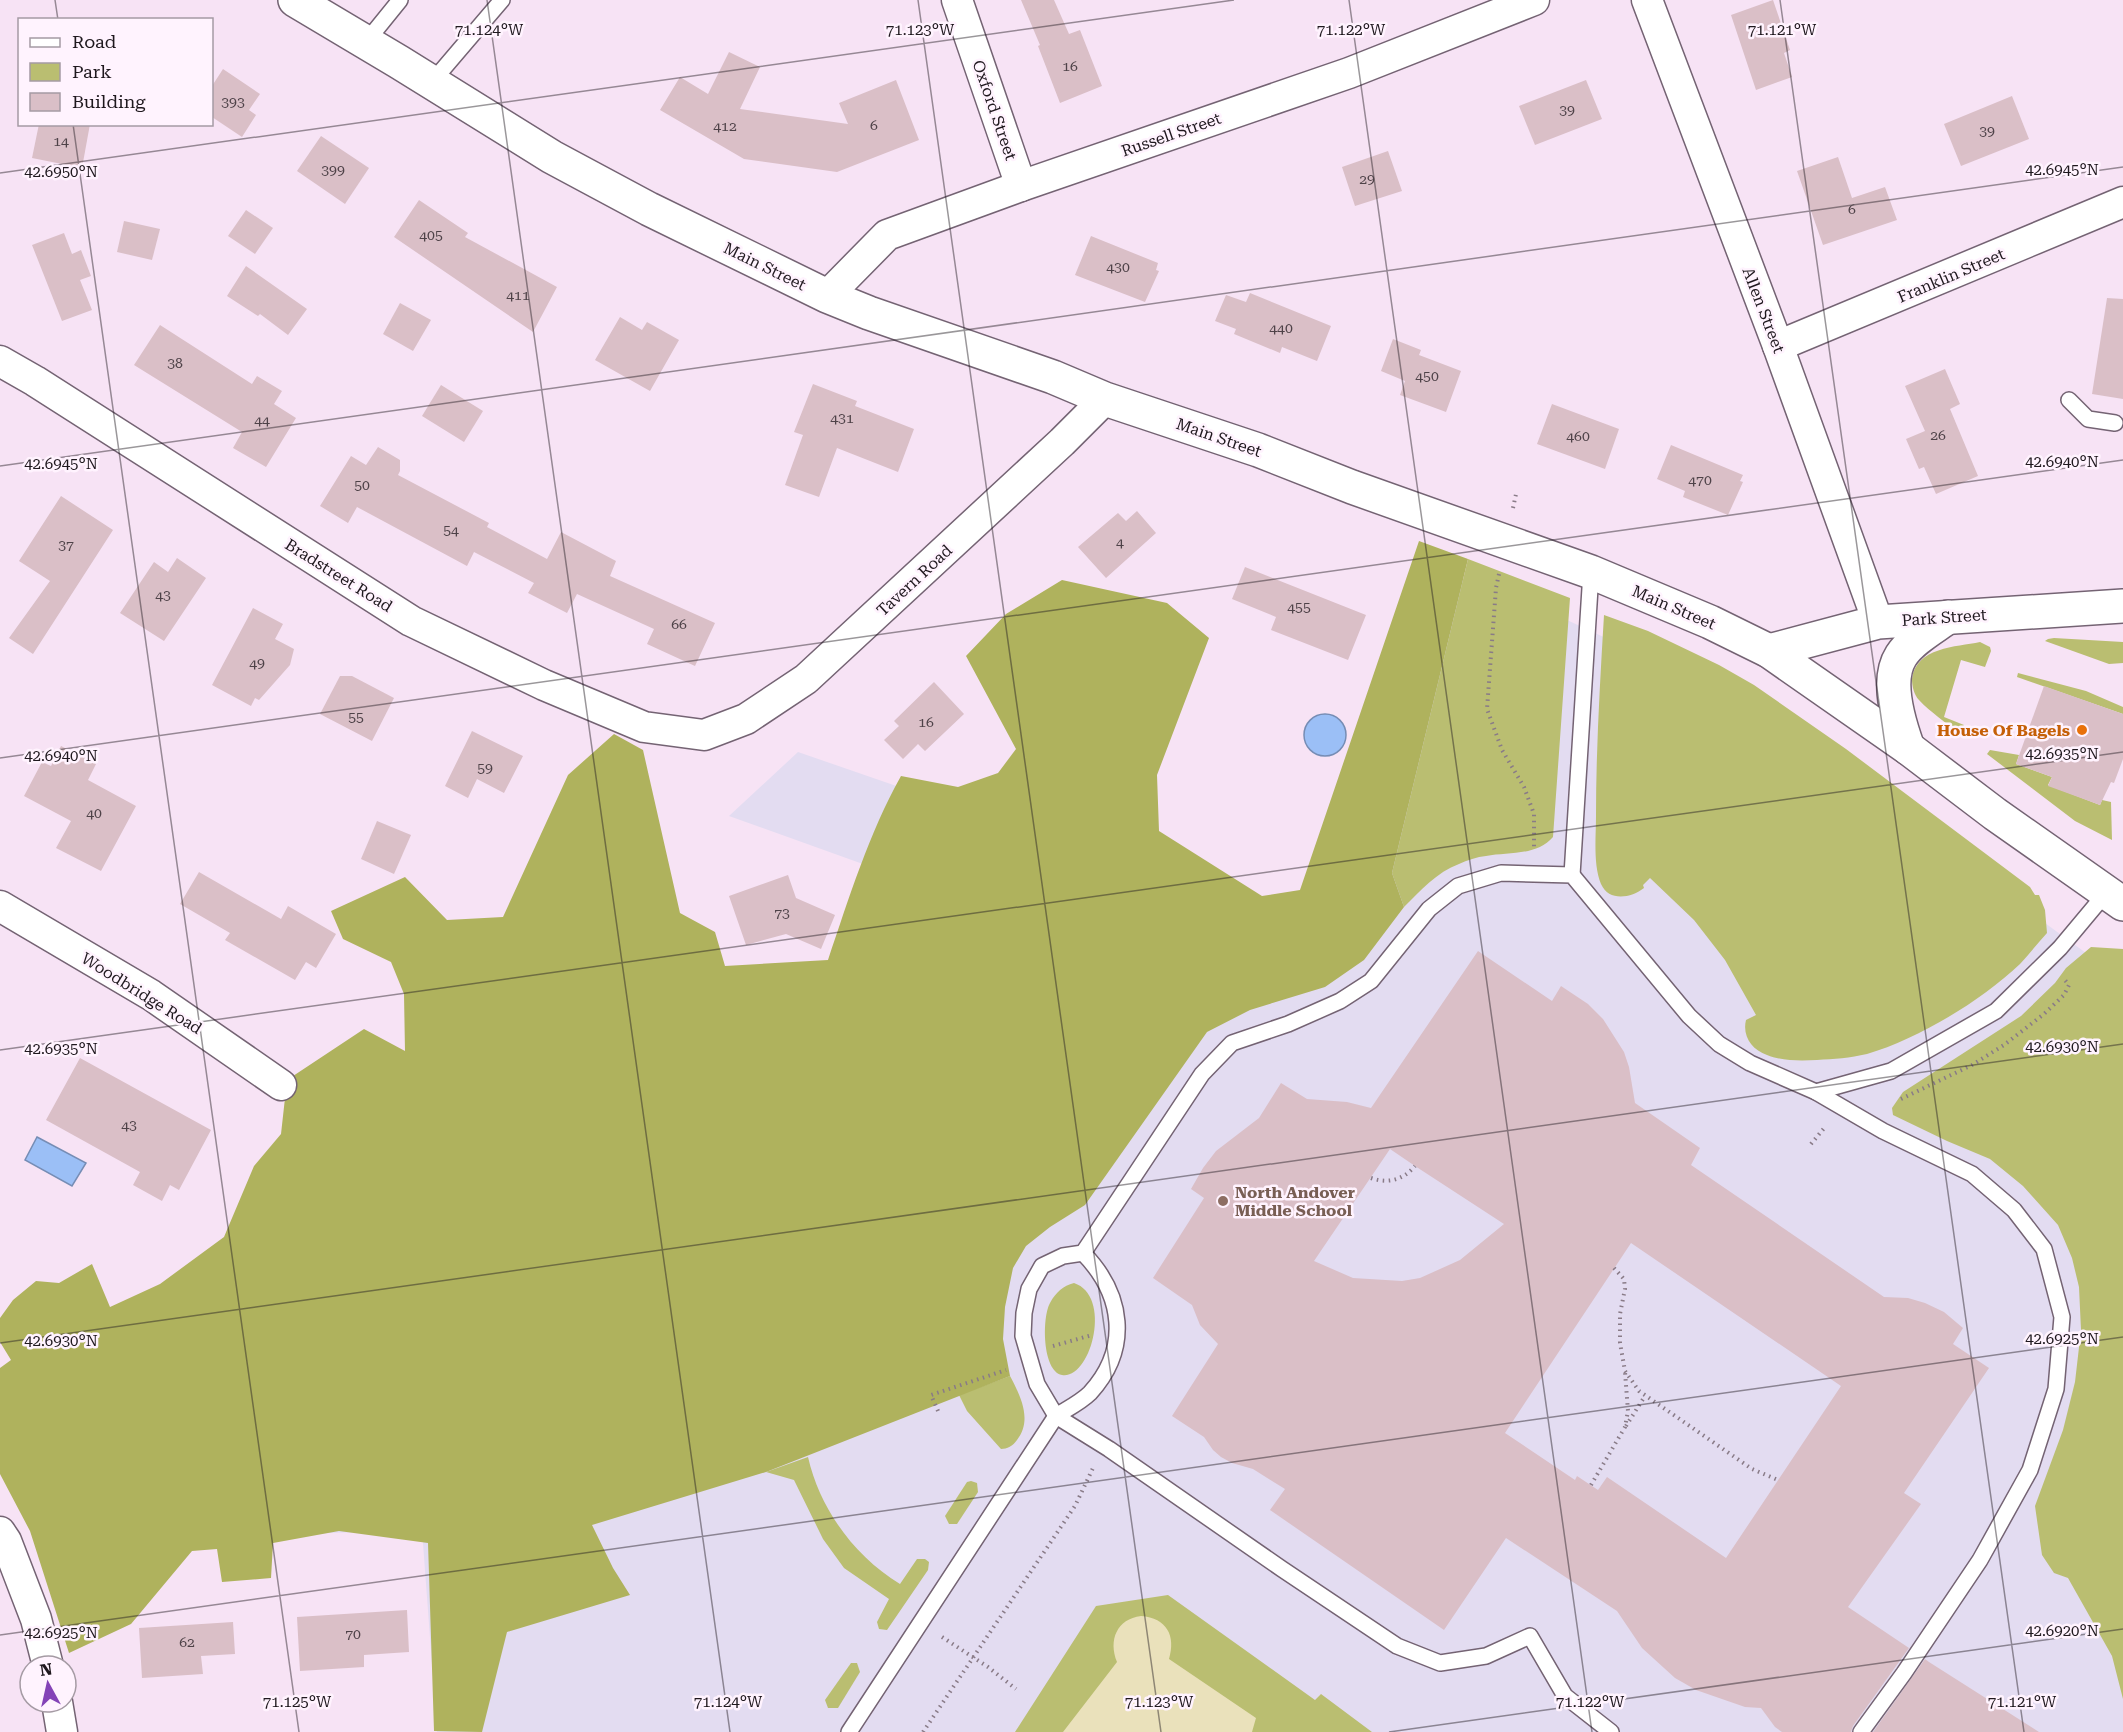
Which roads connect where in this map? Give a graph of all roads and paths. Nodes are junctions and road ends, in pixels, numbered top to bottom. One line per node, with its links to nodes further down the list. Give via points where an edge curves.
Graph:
1 (295, 0): 7 (main road, Main Street)
2 (400, 0): 7 (lane)
3 (502, 0): 8 (lane)
4 (957, 0): 9 (street, Oxford Street)
5 (1534, 0): 9 (street, Russell Street, via 1349,73)
6 (1647, 0): 12 (street, Allen Street)
7 (366, 42): 8 (main road, Main Street)
8 (432, 82): 11 (main road, Main Street, via 552,157)
9 (1021, 186): 11 (street, Russell Street, via 888,235)
10 (2123, 202): 12 (street, Franklin Street)
11 (827, 296): 14 (main road, Main Street)
12 (1778, 346): 22 (street, Allen Street)
13 (0, 361): 24 (street, Bradstreet Road, via 411,621 544,685 644,727)
14 (1105, 399): 18 (main road, Main Street, via 1258,450); 24 (street, Tavern Road, via 806,679 746,719)
15 (2069, 400): 16 (lane, via 2088,419)
16 (2115, 423)
17 (1516, 494): 18 (path)
18 (1506, 542): 19 (main road, Main Street); 26 (path, via 1496,588 1487,709 1502,750 1524,787 1534,814)
19 (1591, 572): 23 (main road, Main Street); 27 (lane)
20 (2123, 606): 21 (main road, Park Street)
21 (1948, 617): 22 (main road, Park Street); 25 (main road, via 1900,657 1894,679 1896,716)
22 (1878, 622): 23 (main road, Park Street)
23 (1769, 651): 25 (main road, Main Street)
24 (704, 735)
25 (1908, 748): 28 (main road, Main Street)
26 (1534, 849)
27 (1572, 875): 31 (lane, via 1689,1016 1719,1044 1750,1063); 36 (lane, via 1501,873 1458,886 1429,909 1371,981 1288,1024 1232,1043 1202,1074)
28 (2114, 899): 31 (lane, via 1996,1011 1891,1071)
29 (0, 906): 30 (street, Woodbridge Road, via 151,995)
30 (281, 1084)
31 (1816, 1092): 59 (lane, via 1883,1131 1972,1174 2014,1210 2044,1250 2061,1317 2056,1389 2030,1470 1980,1560)
32 (1825, 1127): 33 (path)
33 (1811, 1144)
34 (1415, 1166): 35 (path, via 1395,1180)
35 (1371, 1178)
36 (1083, 1253): 44 (lane, via 1107,1285 1116,1310 1118,1337 1107,1371 1089,1394); 44 (lane, via 1063,1256 1042,1266 1029,1289 1024,1313 1023,1336 1037,1384)
37 (1614, 1268): 41 (path, via 1624,1279 1620,1343)
38 (1093, 1335): 39 (path)
39 (1046, 1348)
40 (1006, 1370): 43 (path, via 931,1395)
41 (1625, 1371): 42 (path); 45 (path)
42 (1645, 1396): 45 (path); 47 (path, via 1752,1469)
43 (938, 1411)
44 (1056, 1416): 50 (lane); 58 (lane, via 1397,1646 1440,1663 1486,1656 1530,1636 1564,1696)
45 (1625, 1427): 48 (path)
46 (1095, 1467): 52 (path, via 1075,1506)
47 (1778, 1480)
48 (1591, 1485)
49 (0, 1532): 51 (street, via 36,1619)
50 (921, 1623): 52 (path); 56 (lane)
51 (45, 1654)
52 (972, 1659): 53 (path); 57 (path)
53 (1016, 1689)
54 (59, 1714): 55 (street)
55 (62, 1732)
56 (849, 1732)
57 (923, 1732)
58 (1611, 1732)
59 (1861, 1732)

